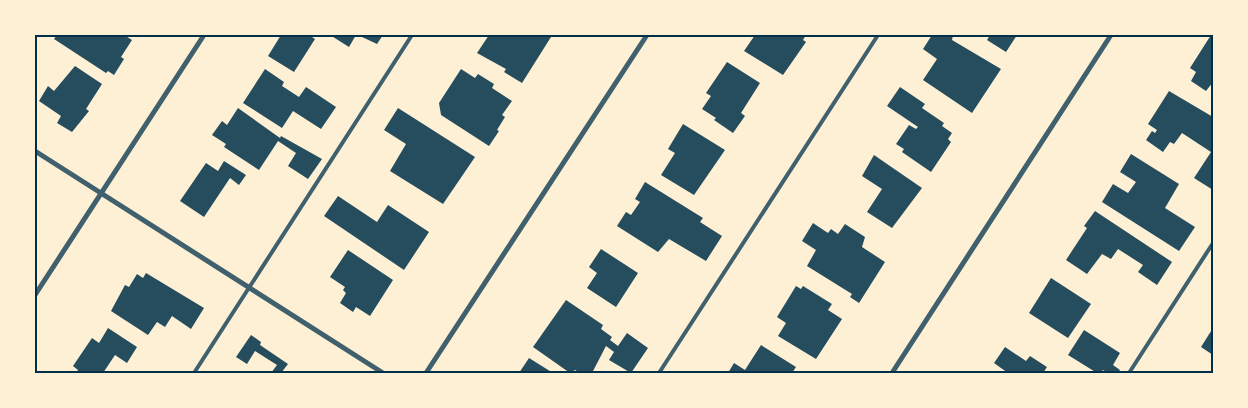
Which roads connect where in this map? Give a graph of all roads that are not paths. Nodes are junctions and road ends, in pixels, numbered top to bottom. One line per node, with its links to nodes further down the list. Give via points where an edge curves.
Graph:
1 (204, 35): 7 (street)
2 (412, 35): 9 (lane)
3 (647, 35): 13 (street)
4 (878, 35): 14 (lane)
5 (1111, 35): 15 (street)
6 (35, 151): 7 (street)
7 (101, 194): 9 (street); 10 (street)
8 (1213, 243): 16 (lane)
9 (250, 286): 11 (lane); 12 (street)
10 (35, 295)
11 (194, 373)
12 (383, 373)
13 (426, 373)
14 (659, 373)
15 (892, 373)
16 (1129, 373)

